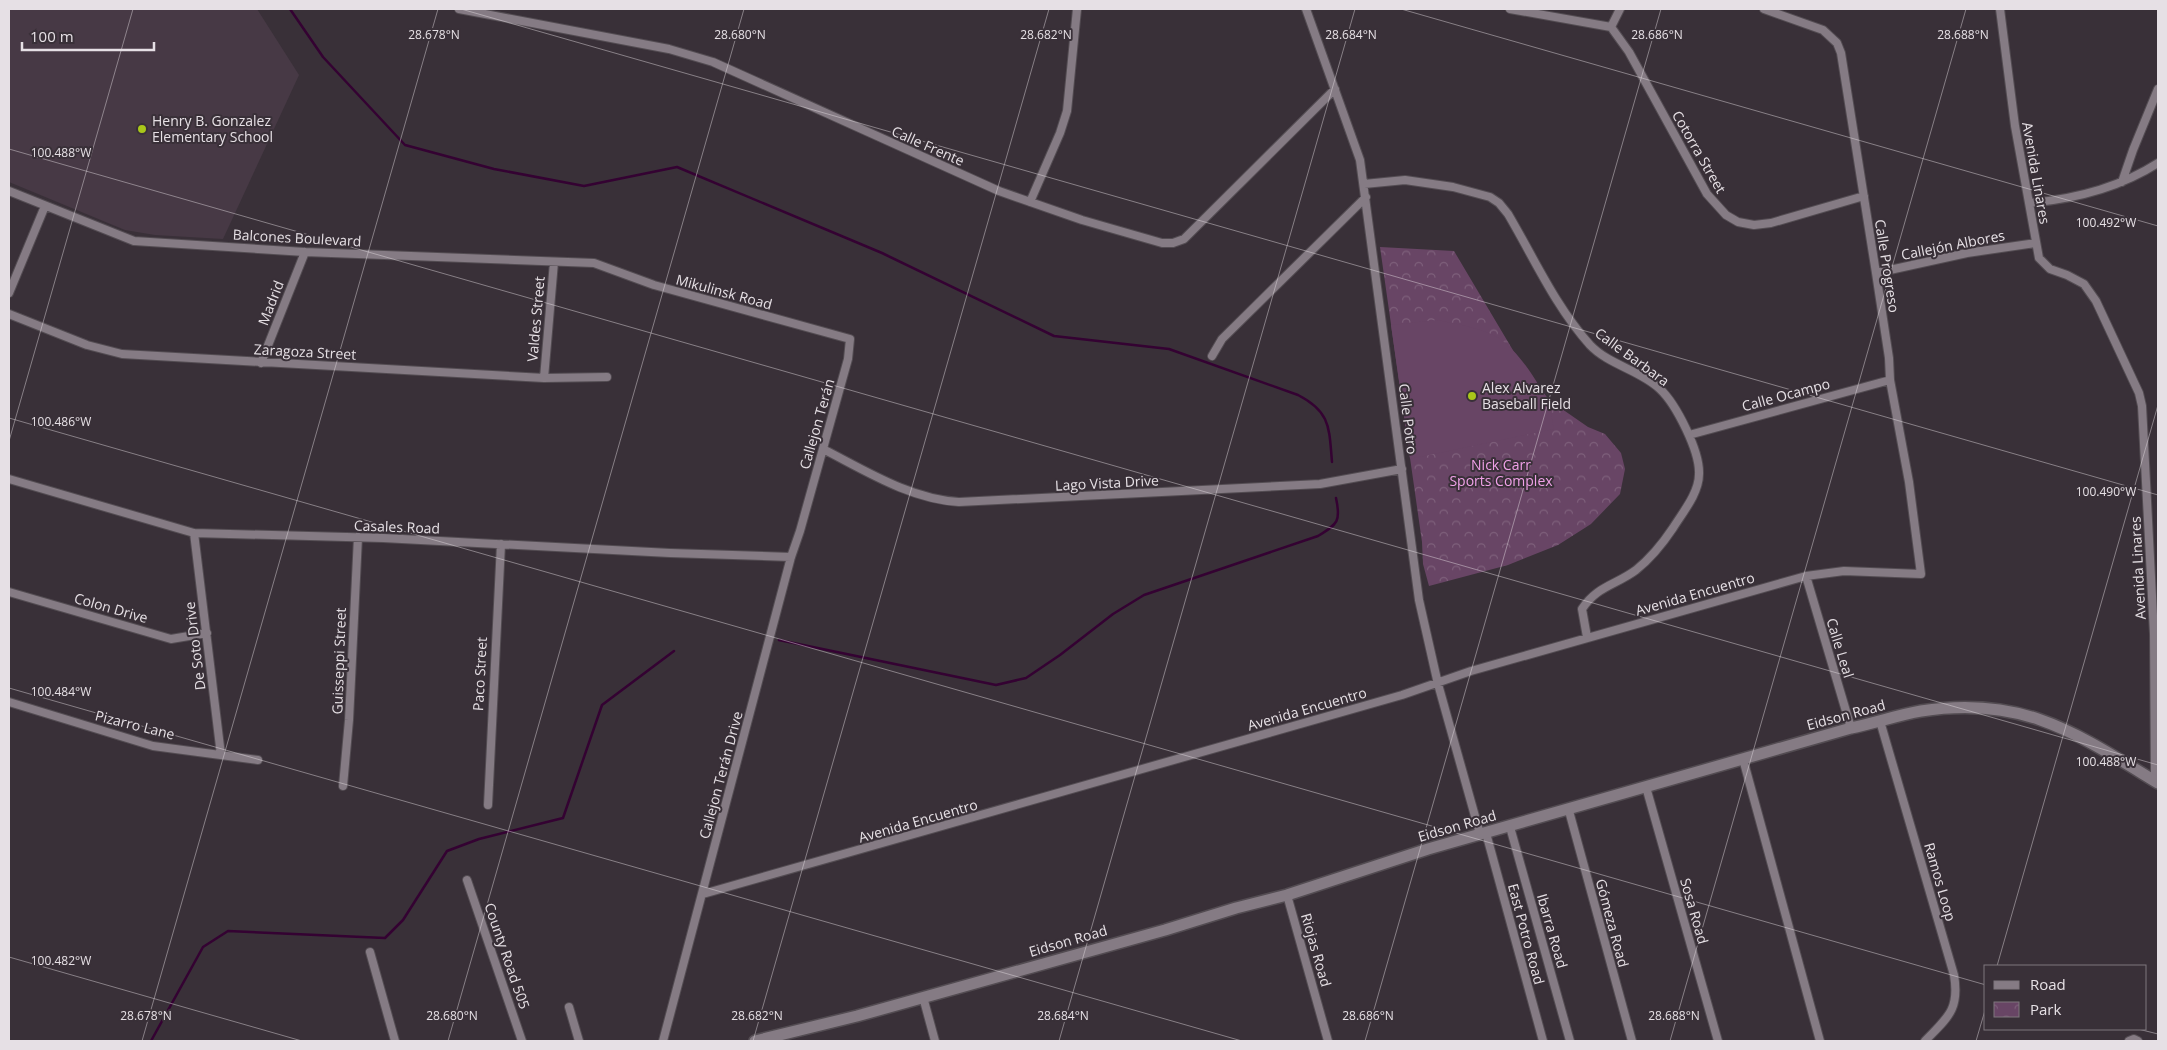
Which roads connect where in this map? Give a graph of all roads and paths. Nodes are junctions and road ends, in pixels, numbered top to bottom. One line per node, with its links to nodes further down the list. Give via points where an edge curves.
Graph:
1 (459, 9): 9 (street, Calle Frente)
2 (510, 9): 9 (street)
3 (1076, 9): 19 (street, via 1067,111)
4 (1306, 9): 11 (street, Calle Potro)
5 (1510, 9): 10 (street)
6 (1620, 9): 10 (street)
7 (1764, 9): 17 (street, Calle Progreso, via 1823,30 1837,43)
8 (2000, 9): 20 (street, Avenida Linares)
9 (508, 18): 19 (street, Calle Frente, via 669,49 714,62 895,145)
10 (1611, 27): 17 (street, Cotorra Street, via 1629,52 1707,194 1726,215 1746,223 1770,223)
11 (1335, 88): 15 (street, Calle Potro, via 1360,160); 19 (street, Calle Frente, via 1184,239 1173,244 1082,220)
12 (2158, 89): 14 (street)
13 (2158, 163): 14 (street)
14 (2122, 182): 20 (street, via 2078,196)
15 (1364, 184): 18 (street, Calle Potro); 35 (street, Calle Barbara, via 1390,180 1422,181 1480,193 1499,203 1551,292 1582,336 1604,356 1660,389)
16 (9, 191): 21 (street, Balcones Boulevard)
17 (1864, 196): 26 (street, Calle Progreso)
18 (1366, 197): 30 (street, via 1222,339); 37 (street, Calle Potro)
19 (1030, 202)
20 (2029, 203): 22 (street, Avenida Linares)
21 (45, 206): 23 (street, Balcones Boulevard, via 134,241); 27 (street)
22 (2036, 244): 26 (street, Callejón Albores, via 1967,253); 48 (street, Avenida Linares, via 2039,258 2050,269 2084,284 2096,301 2139,393 2144,422)
23 (304, 252): 24 (street, Balcones Boulevard); 31 (street, Madrid)
24 (554, 262): 25 (street, Balcones Boulevard); 33 (street, Valdes Street)
25 (594, 264): 29 (street, Mikulinsk Road, via 654,286)
26 (1876, 272): 34 (street, Calle Progreso)
27 (9, 293)
28 (9, 314): 31 (street, Zaragoza Street, via 87,345 122,354)
29 (850, 339): 36 (street, Callejon Terán, via 848,359)
30 (1212, 356)
31 (261, 363): 33 (street, Zaragoza Street)
32 (607, 377): 33 (street, Zaragoza Street)
33 (544, 378)
34 (1890, 380): 35 (street, Calle Ocampo); 44 (street, Calle Progreso, via 1909,482)
35 (1689, 435): 49 (street, Calle Barbara, via 1699,474 1696,490 1655,553 1635,571 1590,598 1582,609)
36 (823, 449): 37 (street, Lago Vista Drive, via 916,494 959,502 1320,484); 39 (street, Callejon Terán)
37 (1402, 469): 50 (street, Calle Potro, via 1419,600)
38 (9, 478): 40 (street, Casales Road)
39 (805, 515): 43 (street, Callejon Terán Drive)
40 (194, 533): 41 (street, Casales Road); 47 (street, De Soto Drive)
41 (358, 537): 42 (street, Casales Road); 58 (street, Guisseppi Street)
42 (501, 544): 43 (street, Casales Road); 60 (street, Paco Street)
43 (791, 557): 65 (street, Callejon Terán Drive)
44 (1921, 574): 45 (street, Avenida Encuentro, via 1844,571)
45 (1806, 576): 49 (street, Avenida Encuentro); 53 (street, Calle Leal)
46 (9, 592): 47 (street, Colon Drive, via 171,639)
47 (207, 634): 54 (street, De Soto Drive)
48 (2156, 634): 57 (street, Avenida Linares)
49 (1587, 637): 50 (street, Avenida Encuentro)
50 (1438, 684): 63 (street, Calle Potro); 65 (street, Avenida Encuentro)
51 (9, 702): 54 (street, Pizarro Lane, via 153,746)
52 (1880, 722): 53 (street, Eidson Road); 57 (street, Eidson Road, via 1943,709 2017,712 2082,736); 82 (street, Ramos Loop, via 1957,993 1950,1014)
53 (1851, 728): 55 (street, Eidson Road)
54 (221, 755): 56 (street, Pizarro Lane)
55 (1743, 759): 59 (street, Eidson Road); 81 (street)
56 (258, 760)
57 (2157, 782)
58 (343, 786)
59 (1646, 787): 61 (street, Eidson Road); 80 (street, Sosa Road)
60 (488, 805)
61 (1569, 810): 62 (street, Eidson Road); 79 (street, Gómeza Road)
62 (1510, 827): 63 (street, Eidson Road); 78 (street, Ibarra Road)
63 (1483, 834): 66 (street, Eidson Road); 77 (street, East Potro Road)
64 (467, 880): 71 (street, County Road 505)
65 (703, 894): 73 (street, Callejon Terán Drive)
66 (1287, 895): 68 (street, Eidson Road); 76 (street, Riojas Road)
67 (370, 952): 70 (street)
68 (922, 997): 74 (street, Eidson Road); 75 (street)
69 (569, 1008): 72 (street)
70 (395, 1041)
71 (522, 1041)
72 (578, 1041)
73 (663, 1041)
74 (757, 1041)
75 (935, 1041)
76 (1328, 1041)
77 (1542, 1041)
78 (1570, 1041)
79 (1632, 1041)
80 (1718, 1041)
81 (1820, 1041)
82 (1925, 1041)
83 (2129, 1041): 84 (street)
84 (2138, 1041)

